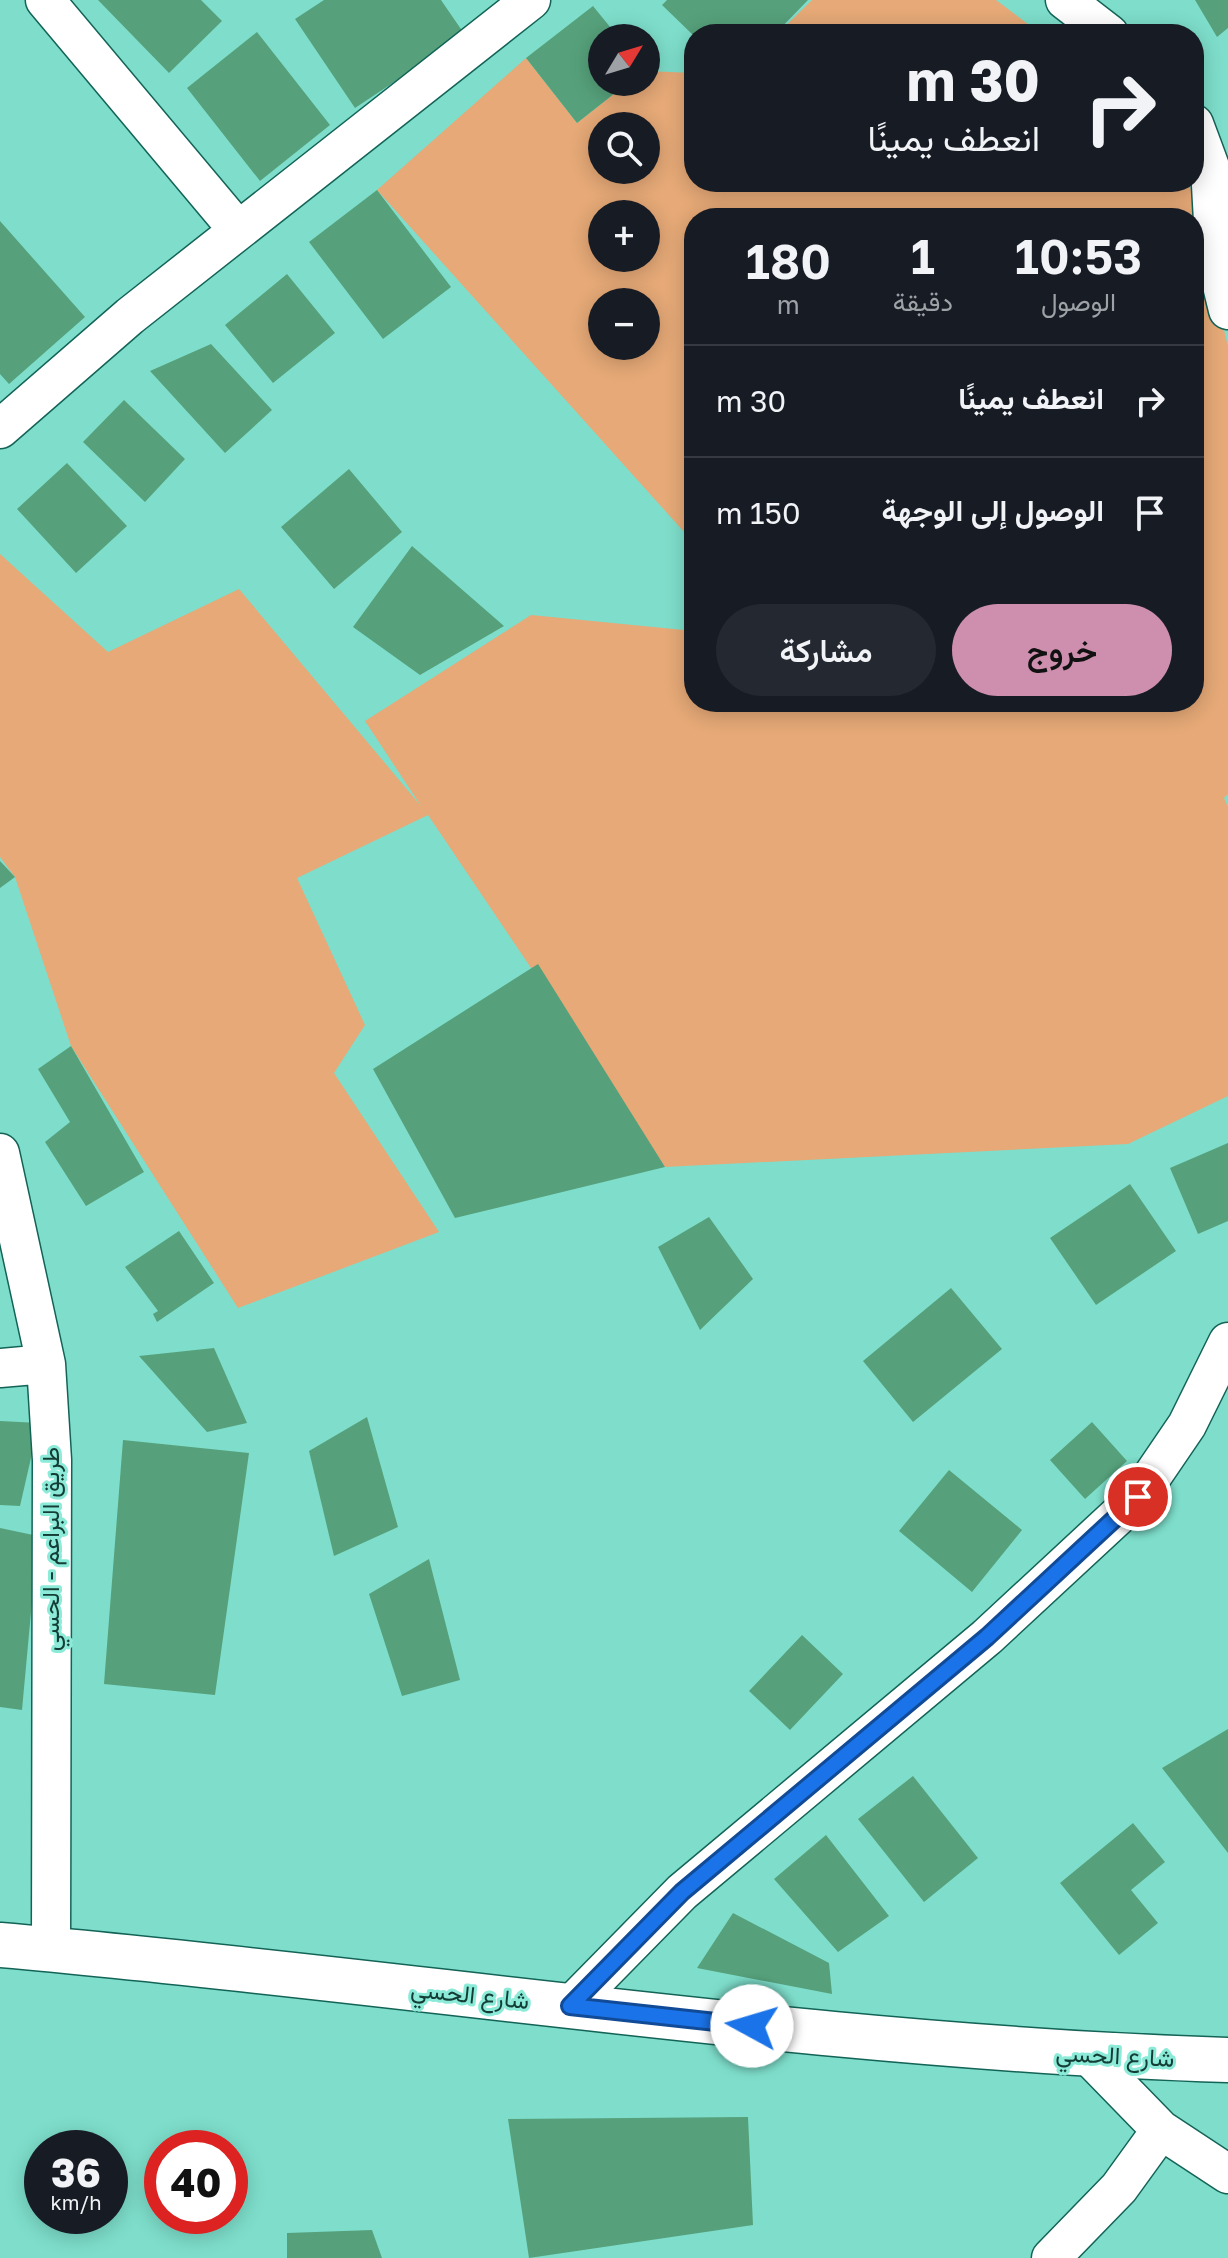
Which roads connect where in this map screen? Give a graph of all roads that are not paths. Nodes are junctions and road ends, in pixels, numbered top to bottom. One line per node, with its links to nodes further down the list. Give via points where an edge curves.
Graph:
1 (45, 0): 6 (street)
2 (531, 0): 6 (street)
3 (1065, 0): 4 (street)
4 (1096, 24)
5 (1204, 151): 7 (street, via 1210,167 1215,257)
6 (238, 230): 8 (street)
7 (1228, 310)
8 (0, 429)
9 (0, 1153): 11 (street, طريق البراعم - الحسي)
10 (1228, 1342): 15 (street, via 1187,1425 1138,1497 987,1637 682,1892)
11 (46, 1364): 12 (street); 14 (street, طريق البراعم - الحسي, via 52,1460)
12 (0, 1368)
13 (0, 1945): 14 (street, شارع الحسي)
14 (51, 1950): 15 (street, شارع الحسي)
15 (570, 2006): 16 (street, شارع الحسي, via 905,2043)
16 (1089, 2056): 17 (street, شارع الحسي); 18 (street)
17 (1228, 2060)
18 (1161, 2130): 19 (street); 20 (street, via 1119,2188)
19 (1228, 2174)
20 (1051, 2258)

